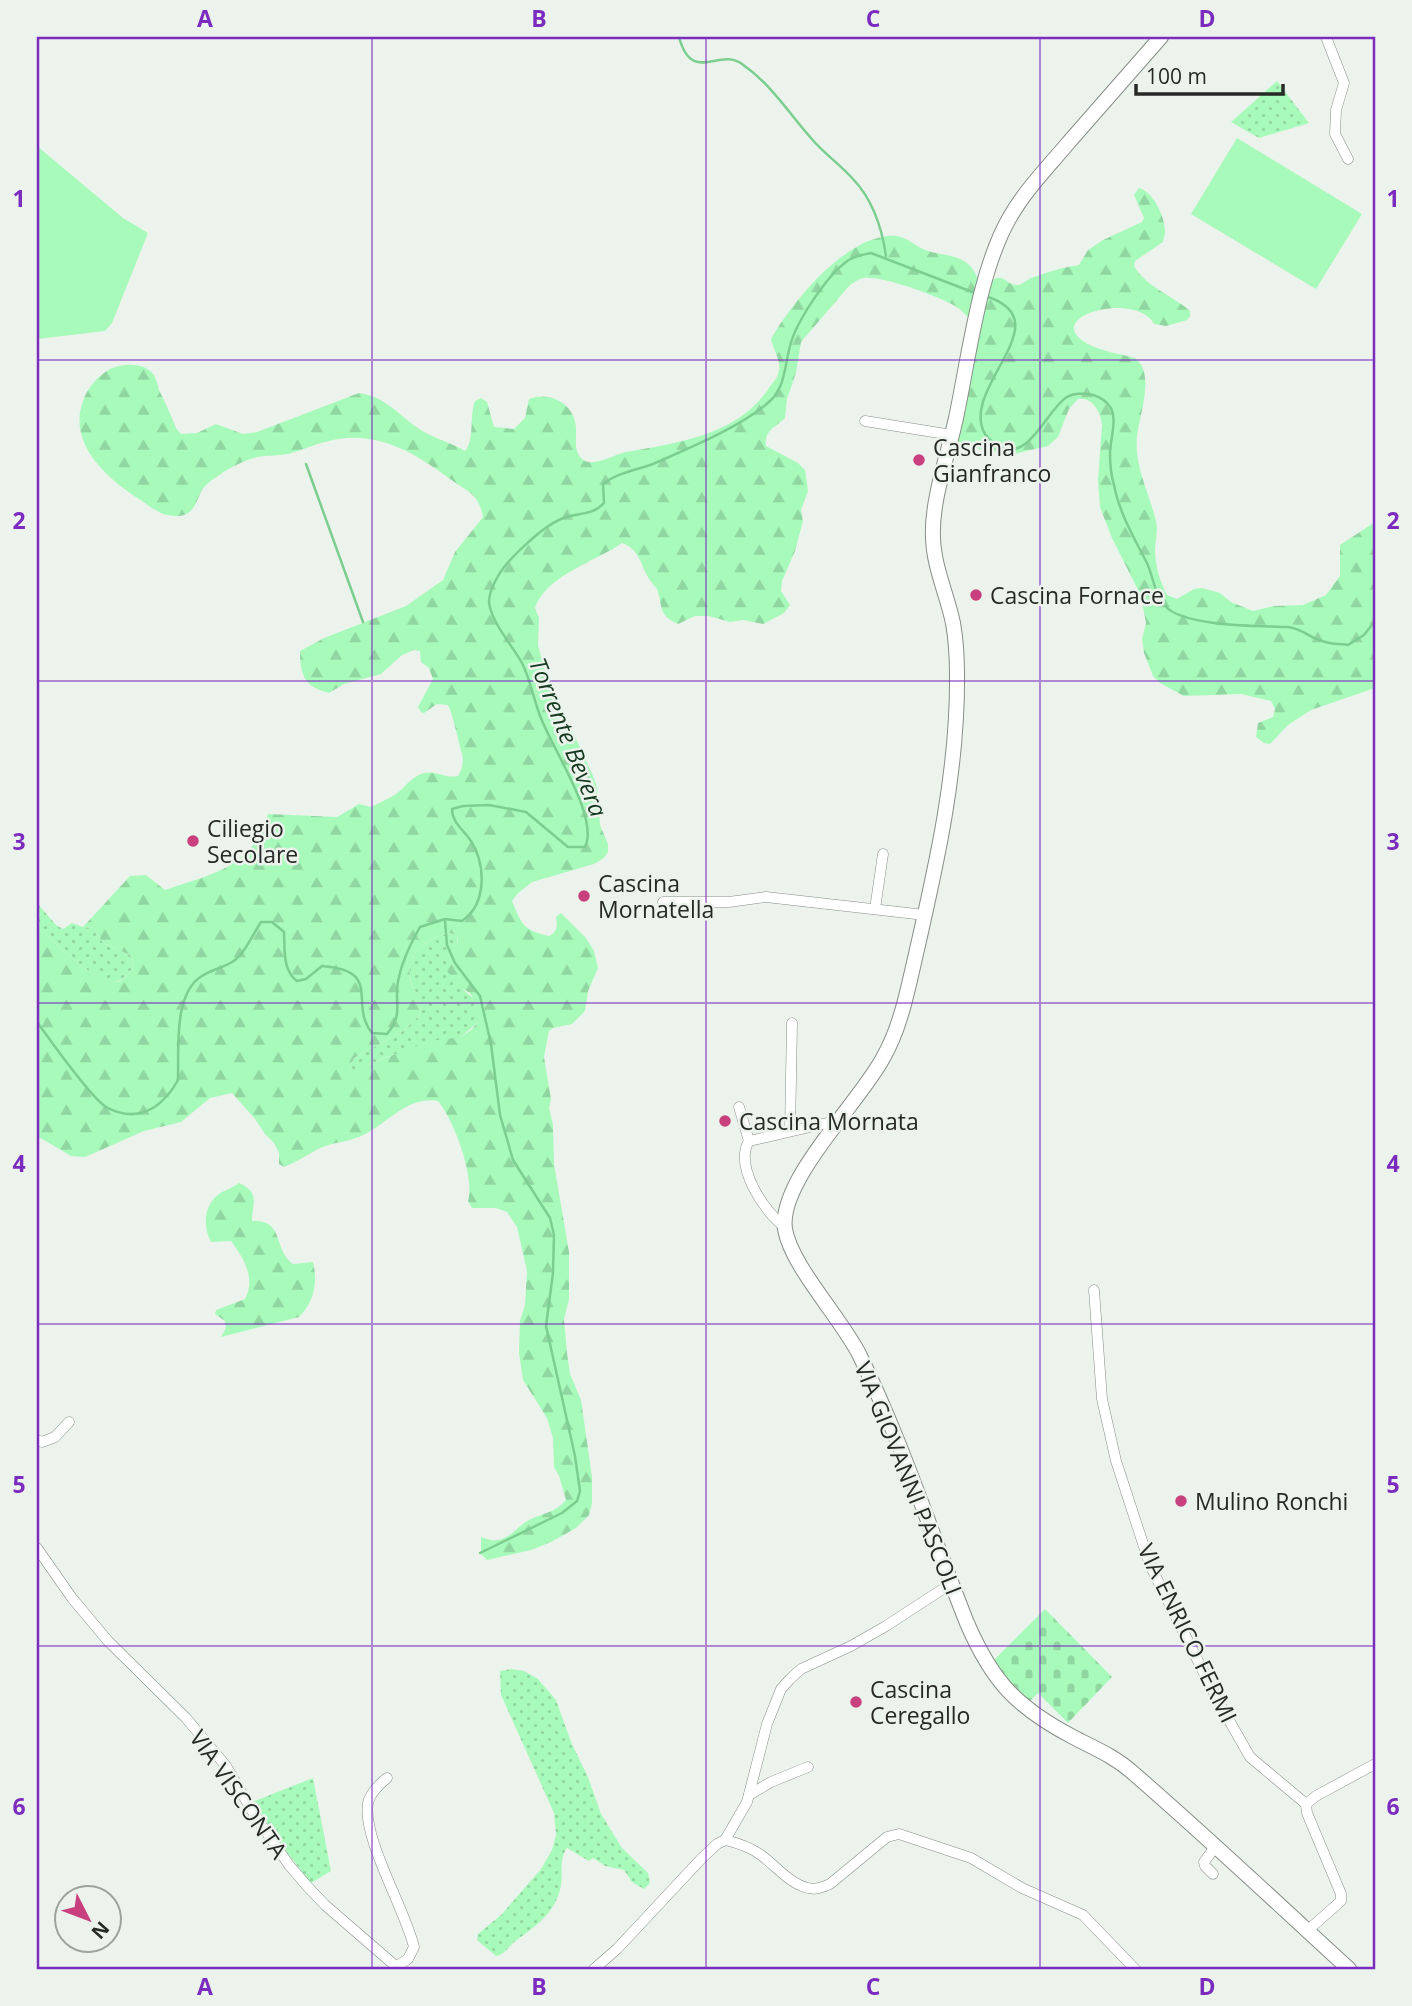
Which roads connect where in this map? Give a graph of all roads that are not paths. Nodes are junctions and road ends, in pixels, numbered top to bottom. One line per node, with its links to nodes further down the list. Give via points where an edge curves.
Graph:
1 (1161, 37): 5 (street, via 1039,177 1006,224 978,312)
2 (1326, 37): 3 (street, via 1344,83 1335,134)
3 (1348, 159)
4 (866, 421): 5 (street)
5 (952, 435): 9 (street, via 932,532 955,637 956,706 950,778)
6 (883, 854): 8 (street)
7 (663, 902): 8 (street, via 766,897)
8 (875, 909): 9 (street)
9 (925, 915): 12 (street, via 890,1044)
10 (792, 1023): 13 (street)
11 (739, 1107): 14 (street)
12 (841, 1120): 13 (street); 15 (street, via 794,1183)
13 (790, 1130): 14 (street)
14 (749, 1141): 15 (street, via 744,1153 747,1171 772,1215)
15 (785, 1227): 21 (street, VIA GIOVANNI PASCOLI, via 801,1265 866,1369 896,1433)
16 (1094, 1290): 26 (street, VIA ENRICO FERMI, via 1101,1399 1150,1565 1250,1757)
17 (69, 1422): 18 (street, via 55,1437)
18 (37, 1440)
19 (37, 1548): 20 (street, VIA VISCONTA)
20 (40, 1562): 31 (street, VIA VISCONTA, via 107,1641 186,1718 226,1766 298,1875 325,1905)
21 (952, 1583): 25 (street, via 790,1679 767,1724); 28 (street, VIA GIOVANNI PASCOLI, via 980,1653 1011,1696 1120,1762)
22 (1375, 1764): 26 (street)
23 (808, 1767): 25 (street)
24 (387, 1778): 31 (street, VIA VISCONTA, via 368,1802 369,1822 414,1947)
25 (749, 1795): 27 (street)
26 (1306, 1804): 30 (street, via 1341,1897)
27 (725, 1840): 32 (street); 33 (street, via 753,1850 793,1881 820,1888 887,1837 899,1834 971,1858 1022,1888 1083,1915)
28 (1215, 1847): 29 (street, via 1204,1862); 30 (street, VIA GIOVANNI PASCOLI)
29 (1213, 1874)
30 (1307, 1931): 34 (street, VIA GIOVANNI PASCOLI)
31 (398, 1968)
32 (594, 1969)
33 (1135, 1969)
34 (1349, 1969)

